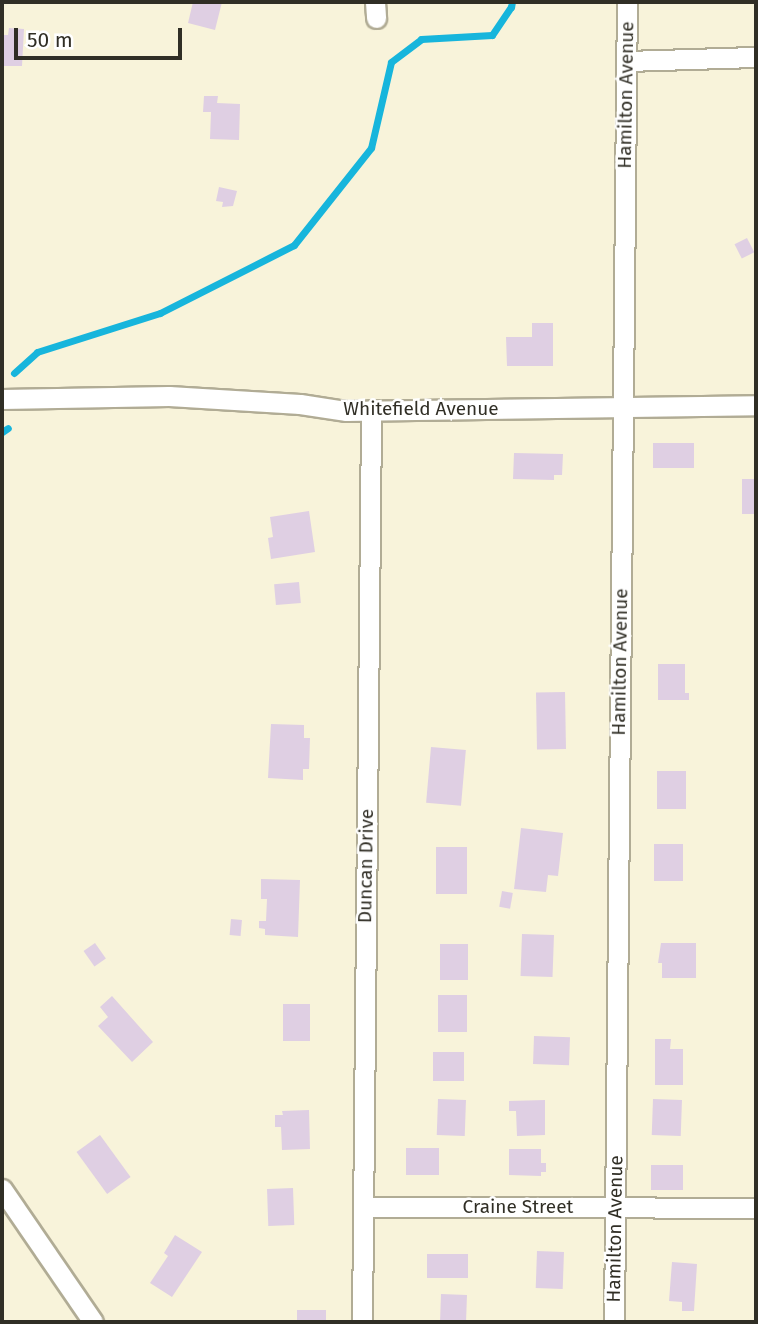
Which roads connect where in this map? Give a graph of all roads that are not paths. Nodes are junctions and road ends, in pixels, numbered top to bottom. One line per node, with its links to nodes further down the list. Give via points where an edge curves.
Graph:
1 (627, 2): 3 (street, Hamilton Avenue)
2 (756, 57): 3 (street)
3 (627, 61): 6 (street, Hamilton Avenue)
4 (2, 399): 7 (street, Whitefield Avenue, via 169,397)
5 (756, 405): 6 (street, Whitefield Avenue)
6 (623, 406): 7 (street, Whitefield Avenue); 10 (street, Hamilton Avenue)
7 (372, 410): 9 (street, Duncan Drive)
8 (2, 1189): 12 (street)
9 (363, 1207): 10 (street, Craine Street); 13 (street, Duncan Drive)
10 (615, 1208): 11 (street, Craine Street); 14 (street, Hamilton Avenue)
11 (756, 1208)
12 (93, 1322)
13 (362, 1322)
14 (614, 1322)

